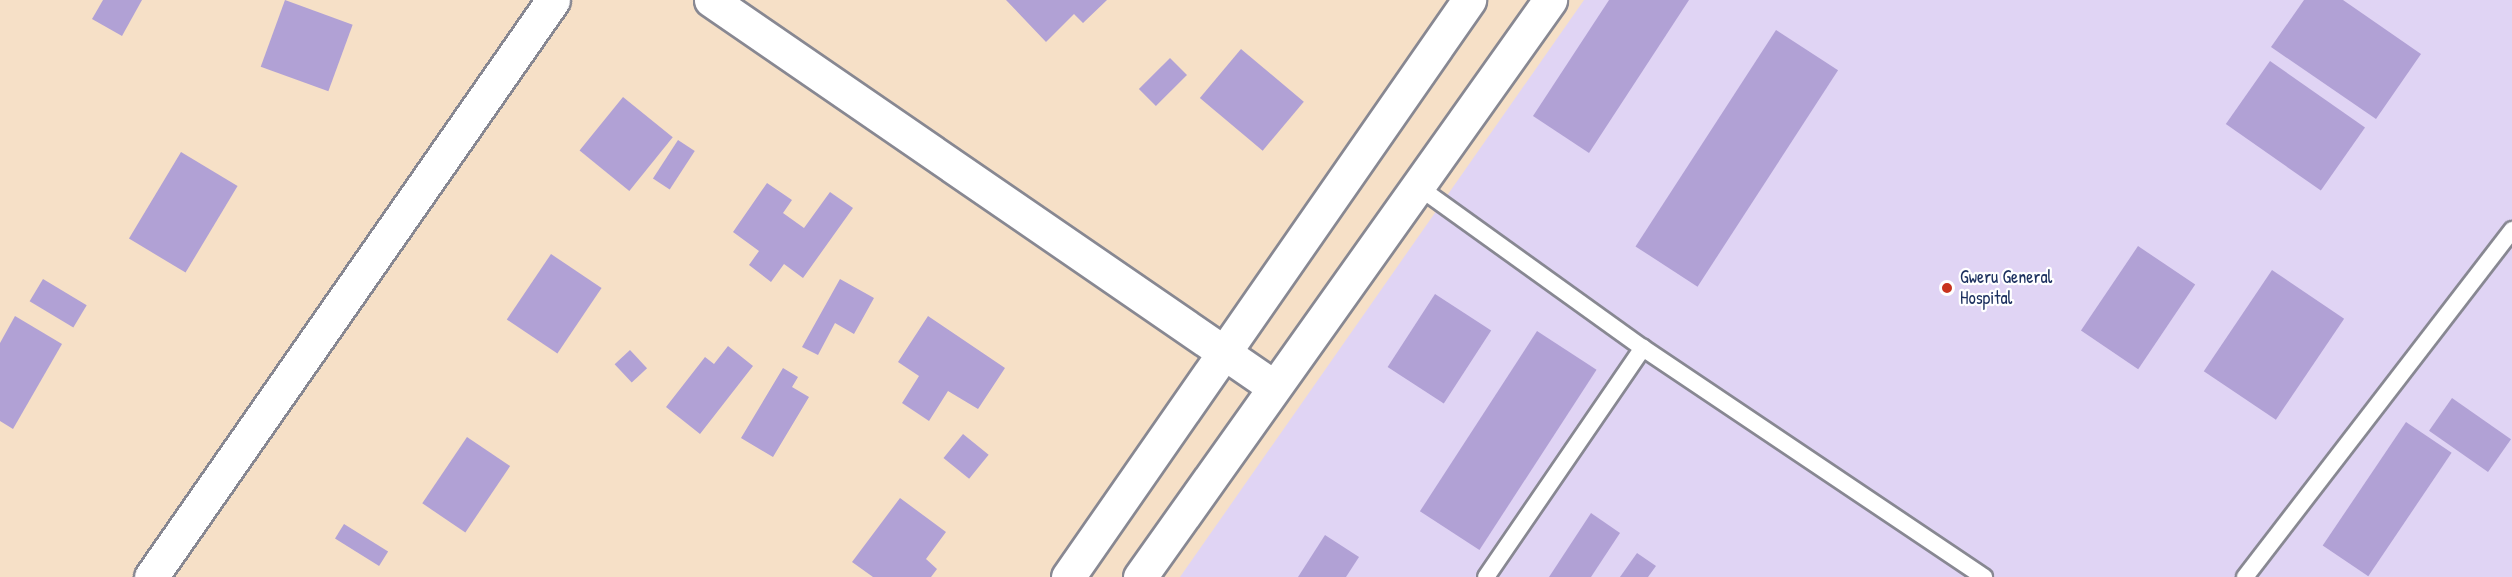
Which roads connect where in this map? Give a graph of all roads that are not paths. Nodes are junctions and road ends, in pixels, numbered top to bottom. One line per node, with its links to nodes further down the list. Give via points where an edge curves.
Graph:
1 (553, 0): 10 (street)
2 (711, 0): 8 (street)
3 (1469, 0): 8 (street)
4 (1550, 0): 5 (street)
5 (1420, 188): 7 (lane); 9 (street)
6 (2512, 230): 15 (lane)
7 (1643, 348): 13 (lane); 14 (lane)
8 (1225, 353): 9 (street); 11 (street)
9 (1274, 387): 12 (street)
10 (152, 577)
11 (1068, 577)
12 (1140, 577)
13 (1486, 577)
14 (1984, 577)
15 (2245, 577)

